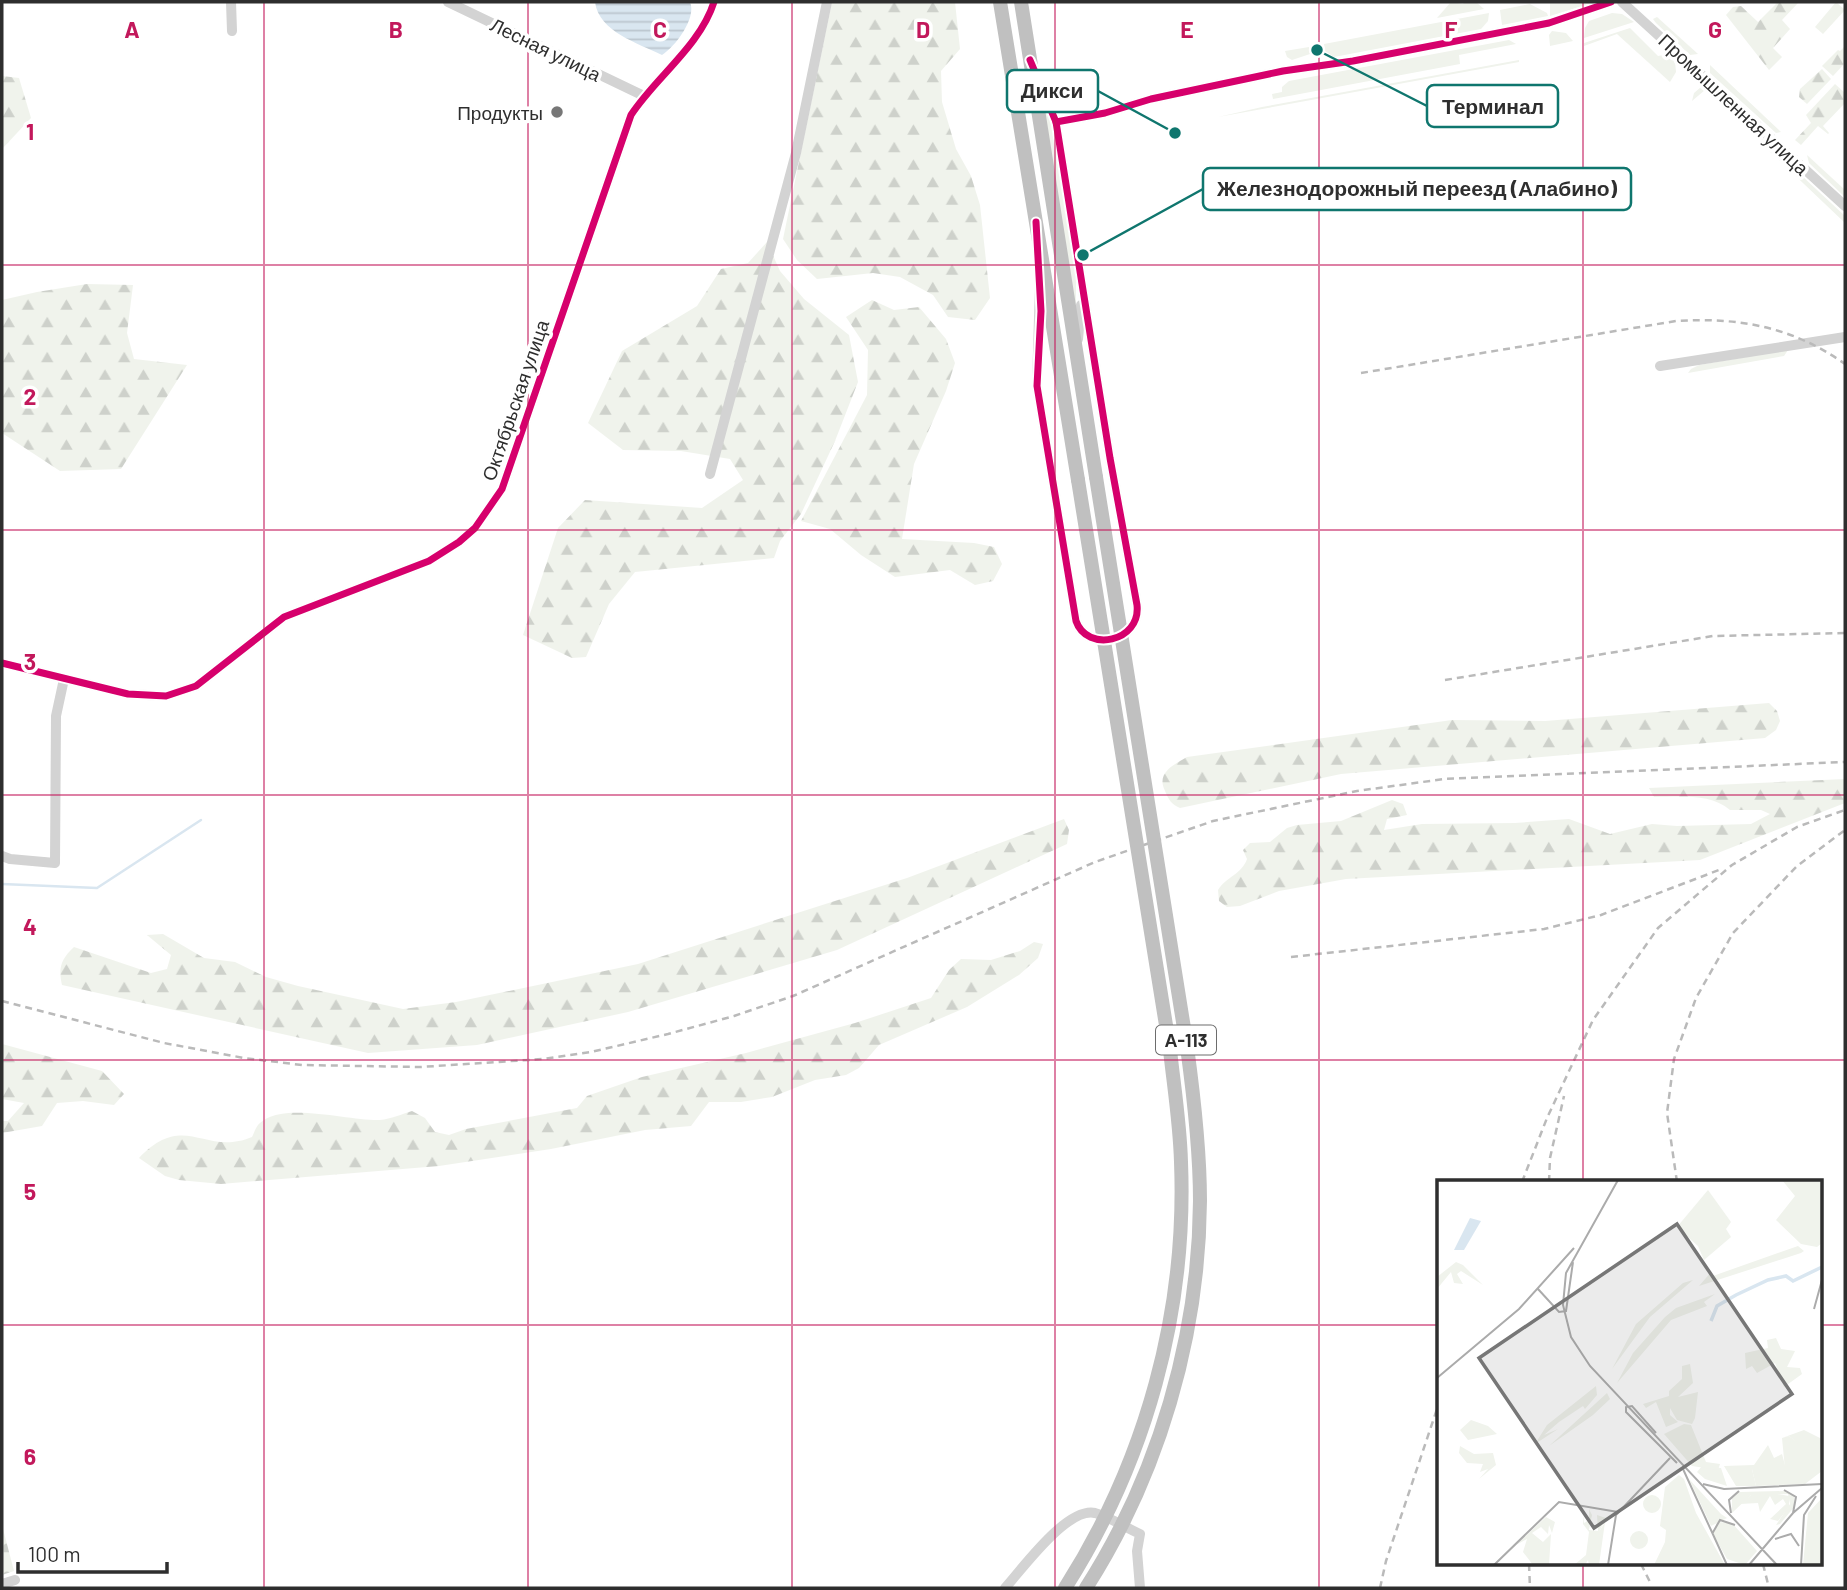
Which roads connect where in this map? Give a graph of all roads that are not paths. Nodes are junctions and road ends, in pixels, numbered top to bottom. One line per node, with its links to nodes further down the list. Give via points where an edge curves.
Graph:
1 (232, 2): 9 (street)
2 (448, 2): 11 (street, Лесная улица)
3 (714, 2): 11 (street, Октябрьская улица, via 704,26)
4 (827, 2): 19 (street, via 796,152)
5 (1000, 2): 14 (highway, А-113)
6 (1021, 2): 10 (highway, А-113)
7 (1611, 2): 12 (street, via 1549,23 1283,71)
8 (1622, 2): 13 (street, Промышленная улица)
9 (232, 31)
10 (1030, 60): 12 (street); 17 (highway, А-113)
11 (644, 96): 21 (street, Октябрьская улица, via 631,115 502,489 475,528 429,561 284,617 196,687 166,696 128,694)
12 (1056, 122): 15 (street)
13 (1845, 206)
14 (1037, 222): 15 (street, via 1040,412 1076,621 1084,633 1106,639 1129,632 1138,613); 26 (highway, А-113, bridge, via 1170,1050 1182,1202 1176,1286 1153,1396 1114,1499)
15 (1082, 287): 17 (street)
16 (1845, 337): 18 (street)
17 (1077, 361): 27 (highway, А-113, bridge, via 1187,1047 1200,1202 1194,1288 1170,1401 1130,1507)
18 (1660, 366)
19 (710, 474)
20 (2, 663): 21 (street, Октябрьская улица)
21 (64, 679): 22 (street, via 56,716 55,863)
22 (2, 856)
23 (15, 1580): 24 (street)
24 (2, 1584)
25 (1005, 1588): 28 (street, via 1066,1522 1087,1513 1140,1534)
26 (1065, 1588)
27 (1086, 1588)
28 (1140, 1588)

